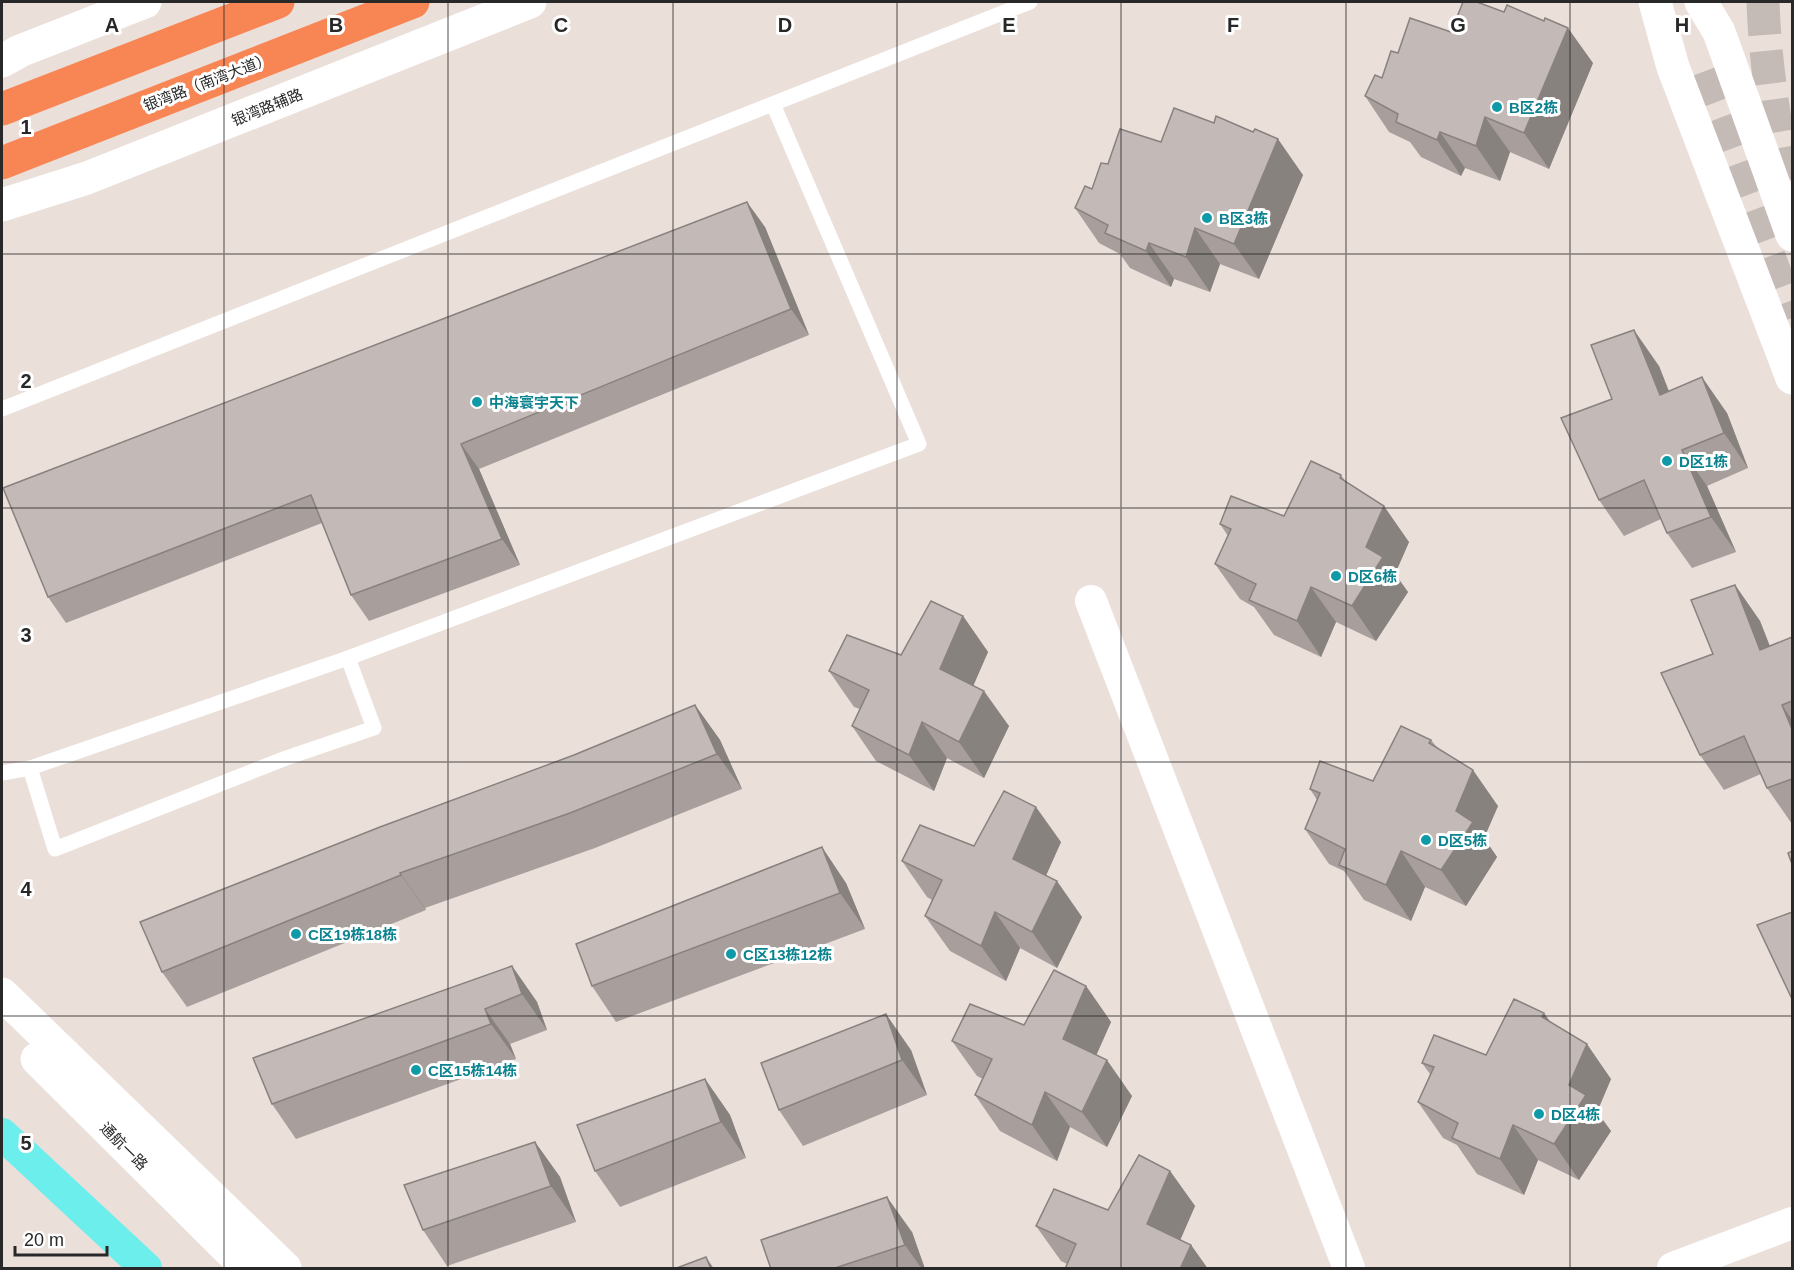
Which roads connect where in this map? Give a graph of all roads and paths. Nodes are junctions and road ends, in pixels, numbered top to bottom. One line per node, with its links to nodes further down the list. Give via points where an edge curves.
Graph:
1 (145, 2): 10 (main road)
2 (278, 2): 13 (highway)
3 (413, 2): 14 (highway, 银湾路（南湾大道）)
4 (530, 2): 16 (main road, 银湾路辅路, via 87,178)
5 (1030, 2): 12 (lane)
6 (1655, 2): 18 (main road, via 1677,78)
7 (1673, 2): 11 (main road)
8 (1701, 2): 17 (main road, via 1719,32)
9 (1722, 2): 15 (main road)
10 (2, 61)
11 (1700, 73)
12 (773, 104): 19 (lane); 21 (lane, via 919,444)
13 (2, 109)
14 (2, 163)
15 (1792, 185)
16 (2, 205)
17 (1792, 235)
18 (1792, 378)
19 (2, 409)
20 (1091, 602): 29 (street)
21 (348, 658): 22 (lane); 22 (lane, via 374,728 286,758 55,849)
22 (30, 768): 23 (lane)
23 (2, 773)
24 (2, 994): 28 (main road)
25 (2, 1024): 27 (main road, 通航一路)
26 (1792, 1223): 30 (street)
27 (247, 1269)
28 (285, 1269)
29 (1350, 1269)
30 (1673, 1269)

